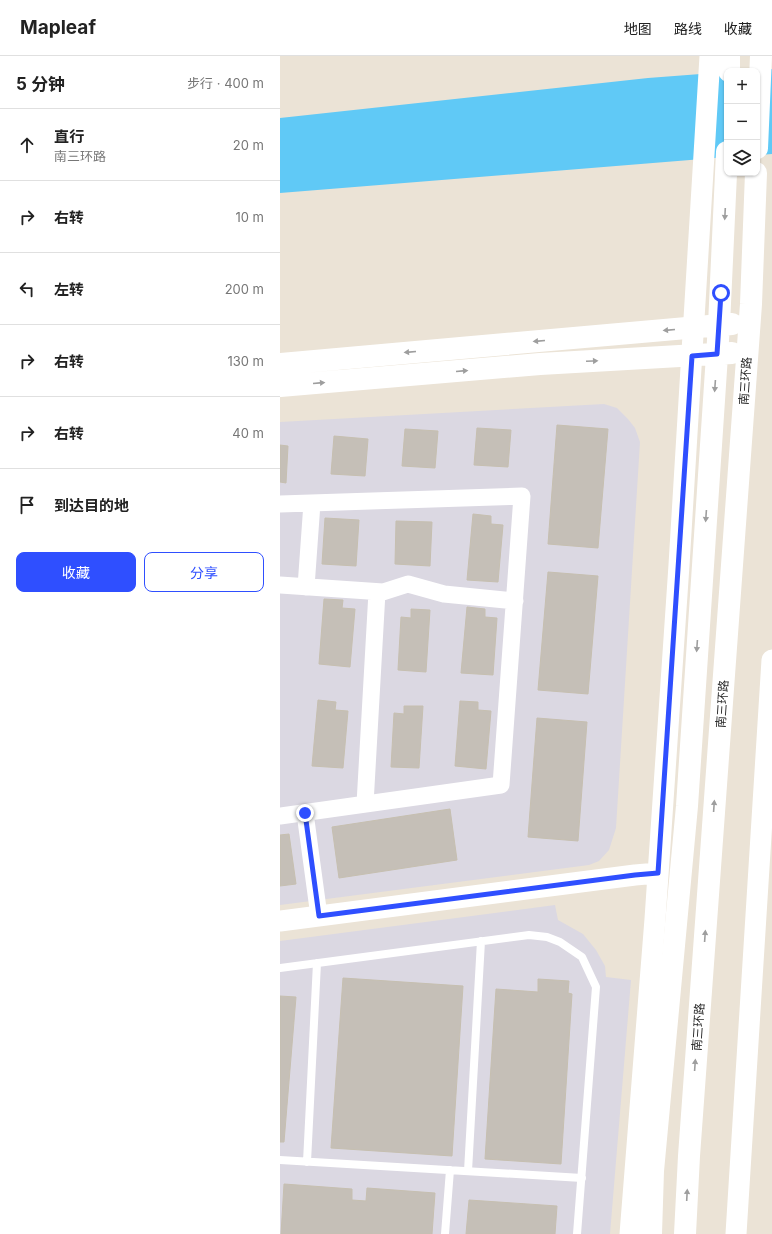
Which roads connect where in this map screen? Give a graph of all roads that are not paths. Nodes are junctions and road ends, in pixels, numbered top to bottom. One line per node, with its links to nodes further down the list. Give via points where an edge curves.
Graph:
1 (710, 56): 10 (street)
2 (729, 56): 4 (main road)
3 (761, 56): 5 (main road)
4 (729, 68)
5 (757, 140)
6 (726, 176): 9 (main road, one-way to 9)
7 (756, 176): 8 (main road, 南三环路)
8 (750, 322): 9 (main road); 11 (main road, 南三环路)
9 (719, 325): 10 (main road); 12 (main road)
10 (693, 327): 13 (street); 14 (main road, one-way to 14)
11 (747, 352): 12 (main road); 41 (main road, 南三环路, one-way to 11)
12 (717, 354): 13 (main road); 40 (main road, one-way to 40, via 687,806 653,1171)
13 (692, 356): 15 (main road, one-way to 13, via 540,364); 26 (street)
14 (280, 364)
15 (280, 386)
16 (312, 503): 17 (street); 19 (street); 21 (street, via 522,496)
17 (280, 504)
18 (280, 585): 19 (street)
19 (306, 587): 20 (street)
20 (377, 592): 21 (street, via 408,584 444,594); 23 (street)
21 (515, 601): 23 (street, via 501,785)
22 (772, 660): 42 (street)
23 (365, 804): 24 (street)
24 (305, 813): 25 (street); 27 (street)
25 (280, 816)
26 (658, 873): 27 (street); 39 (street)
27 (319, 916): 28 (street)
28 (280, 922)
29 (481, 941): 30 (lane); 35 (lane); 36 (lane, via 529,935 547,937 560,942 582,957 596,987)
30 (317, 963): 31 (lane); 33 (lane)
31 (280, 968)
32 (280, 1160): 33 (lane)
33 (307, 1162): 34 (lane)
34 (450, 1170): 35 (lane); 37 (lane)
35 (468, 1172): 36 (lane)
36 (582, 1178): 38 (lane)
37 (446, 1234)
38 (577, 1234)
39 (630, 1234)
40 (651, 1234)
41 (685, 1234)
42 (736, 1234)

